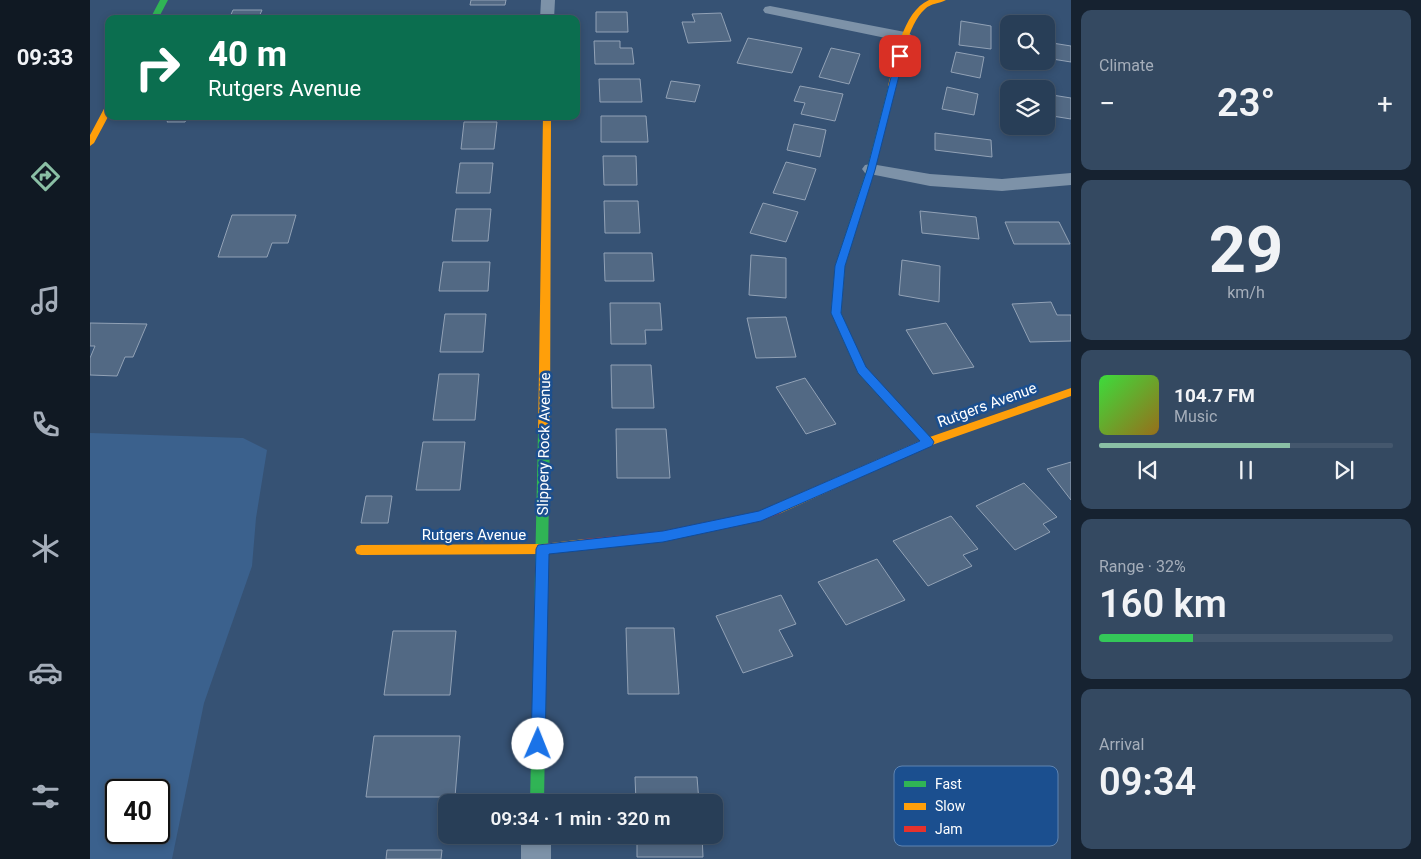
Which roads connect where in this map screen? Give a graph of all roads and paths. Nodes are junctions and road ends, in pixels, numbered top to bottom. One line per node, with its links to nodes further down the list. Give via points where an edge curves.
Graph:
1 (164, 0): 5 (street)
2 (548, 0): 6 (street)
3 (942, 0): 7 (street, via 929,2 915,16)
4 (770, 10): 7 (street)
5 (156, 15)
6 (548, 15)
7 (905, 37): 11 (street)
8 (105, 115): 10 (street)
9 (546, 120): 15 (street, Slippery Rock Avenue)
10 (90, 143)
11 (871, 170): 12 (street, via 930,180 1002,185); 14 (street, via 840,266 836,313 862,370)
12 (1071, 179)
13 (1071, 392): 14 (street, Rutgers Avenue)
14 (928, 442): 15 (street, Rutgers Avenue, via 761,516 663,536)
15 (543, 549): 16 (street, Rutgers Avenue); 17 (street, Slippery Rock Avenue)
16 (361, 550)
17 (537, 794)
18 (536, 844): 19 (street)
19 (536, 859)

